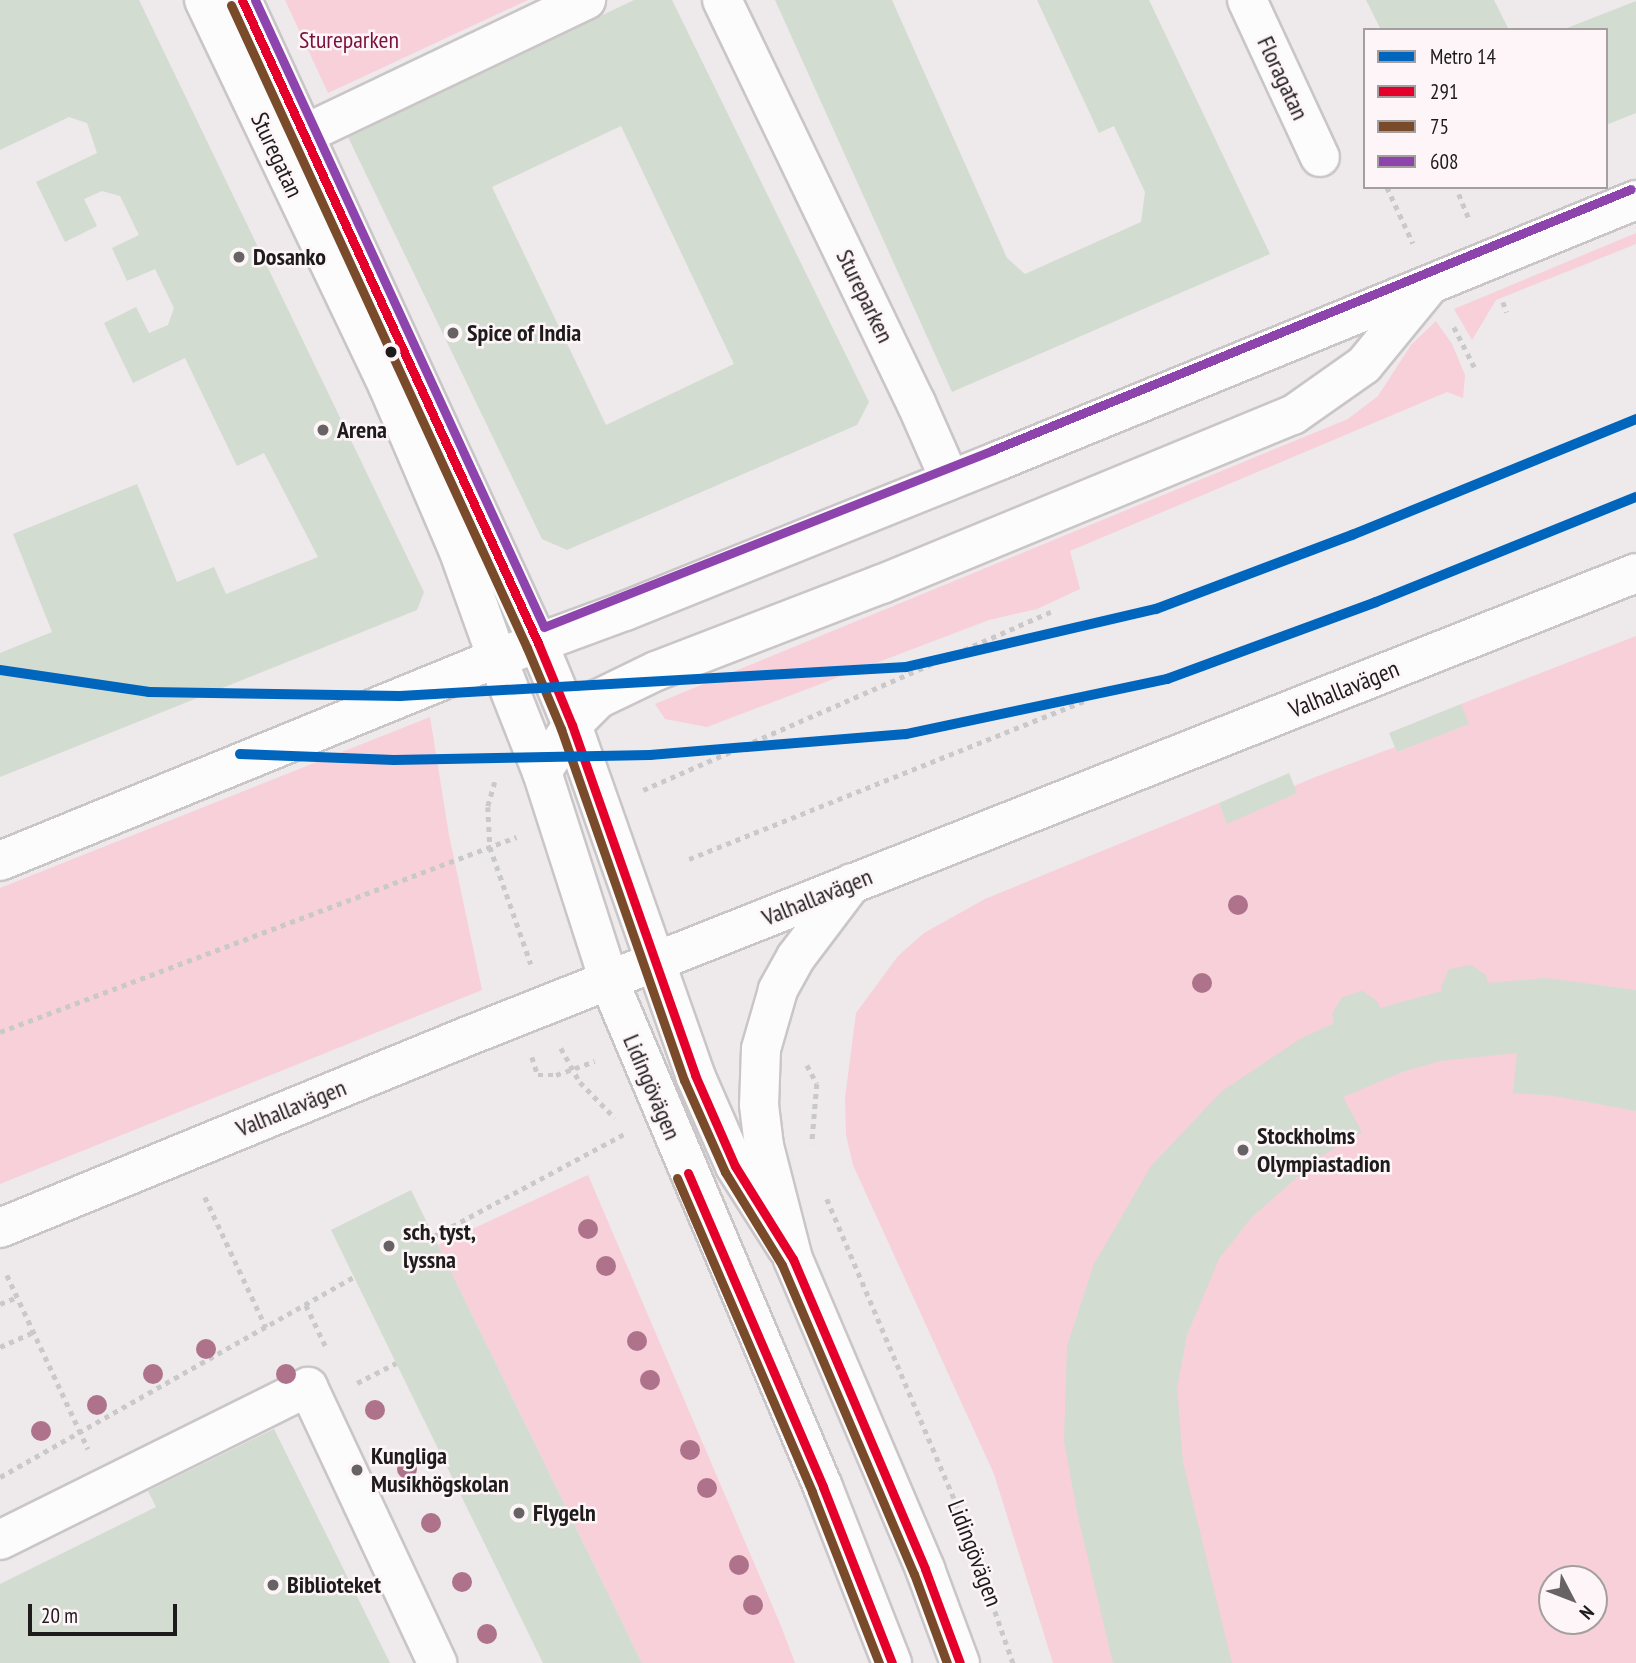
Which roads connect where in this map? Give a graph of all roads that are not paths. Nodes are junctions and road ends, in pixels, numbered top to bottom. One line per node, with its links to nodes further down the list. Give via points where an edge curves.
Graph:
1 (204, 0): 6 (main road, Sturegatan)
2 (242, 0): 6 (main road, Sturegatan)
3 (586, 0): 6 (main road)
4 (722, 0): 10 (main road, Stureparken)
5 (1247, 0): 7 (main road, Floragatan)
6 (289, 142): 12 (main road, Sturegatan); 13 (main road, Sturegatan, via 458,549)
7 (1320, 157)
8 (1636, 200): 9 (main road)
9 (1431, 283): 10 (main road); 14 (main road, via 1364,365 1293,415 882,584 656,671 598,699)
10 (950, 480): 12 (main road)
11 (1636, 573): 17 (main road, Valhallavägen)
12 (538, 643): 13 (main road); 14 (main road, Lidingövägen)
13 (497, 658): 15 (main road, Lidingövägen); 16 (main road)
14 (572, 725): 15 (main road); 18 (main road, Lidingövägen)
15 (542, 772): 19 (main road, Lidingövägen)
16 (0, 861)
17 (852, 883): 18 (main road, Valhallavägen); 21 (main road, Lidingövägen, via 796,957 778,990 761,1049 759,1105 764,1146)
18 (657, 962): 19 (main road, Valhallavägen); 21 (main road, Lidingövägen, via 695,1075 735,1166)
19 (609, 981): 20 (main road, Valhallavägen); 24 (main road, Lidingövägen)
20 (0, 1228)
21 (793, 1259): 25 (main road, Lidingövägen, via 925,1569)
22 (0, 1540): 23 (main road, via 307,1387)
23 (437, 1663)
24 (892, 1663)
25 (960, 1663)

